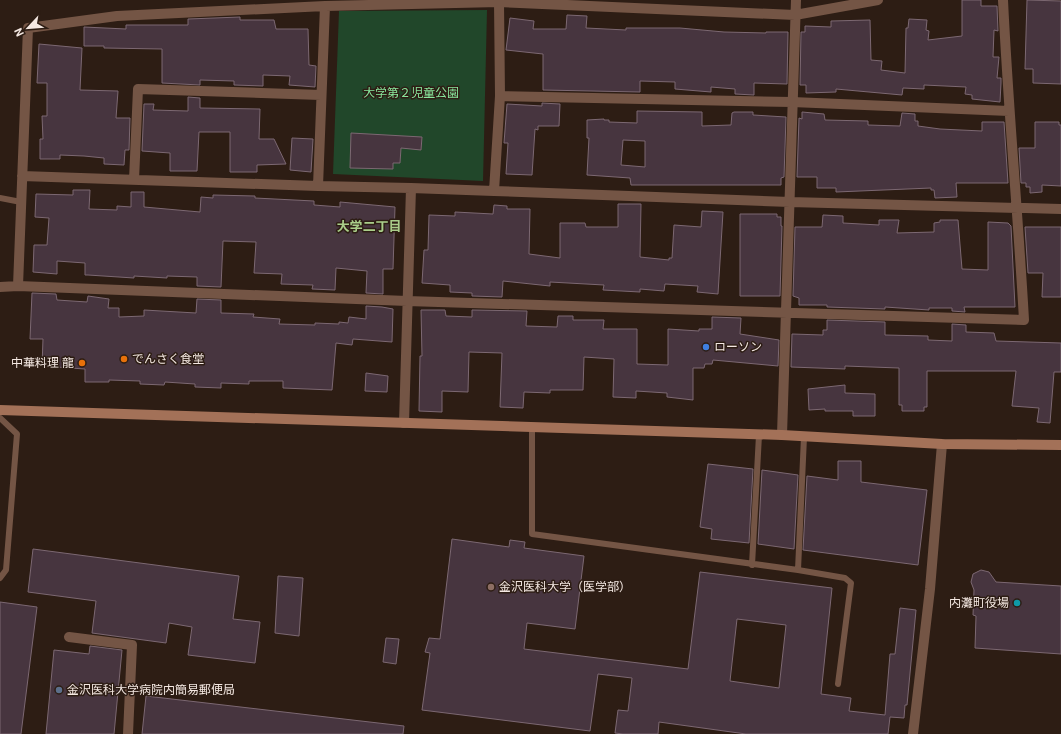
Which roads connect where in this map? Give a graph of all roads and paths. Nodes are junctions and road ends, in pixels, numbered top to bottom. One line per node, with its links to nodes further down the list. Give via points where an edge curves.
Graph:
1 (796, 0): 6 (street)
2 (878, 0): 6 (street)
3 (1003, 0): 10 (street)
4 (499, 1): 5 (street); 6 (street); 8 (street)
5 (325, 6): 7 (street); 11 (street, via 117,16 28,28)
6 (795, 15): 9 (street)
7 (321, 95): 12 (street, via 138,89); 13 (street)
8 (500, 96): 9 (street); 15 (street)
9 (792, 102): 10 (street); 18 (street)
10 (1009, 111): 19 (street)
11 (22, 176): 12 (street); 17 (street)
12 (134, 180): 13 (street)
13 (318, 186): 14 (street)
14 (411, 188): 15 (street); 23 (street)
15 (494, 191): 18 (street)
16 (0, 198): 17 (lane)
17 (21, 202): 21 (street)
18 (790, 202): 19 (street); 24 (street)
19 (1018, 207): 20 (street); 24 (street, via 1024,320)
20 (1061, 209)
21 (18, 286): 22 (street); 23 (street)
22 (0, 287)
23 (407, 301): 24 (street); 27 (street)
24 (786, 312): 30 (street)
25 (0, 410): 27 (street)
26 (0, 418): 36 (lane, via 17,434 6,570)
27 (404, 423): 28 (street)
28 (532, 427): 29 (street); 34 (lane, via 532,534)
29 (760, 435): 30 (street); 34 (lane)
30 (782, 436): 31 (street)
31 (804, 437): 32 (street); 35 (lane)
32 (942, 444): 33 (street); 40 (street, via 930,589)
33 (1061, 445)
34 (752, 565): 35 (lane)
35 (798, 570): 38 (lane, via 845,578 851,583)
36 (0, 578)
37 (70, 636): 39 (street, via 132,645)
38 (838, 684)
39 (128, 734)
40 (913, 734)

